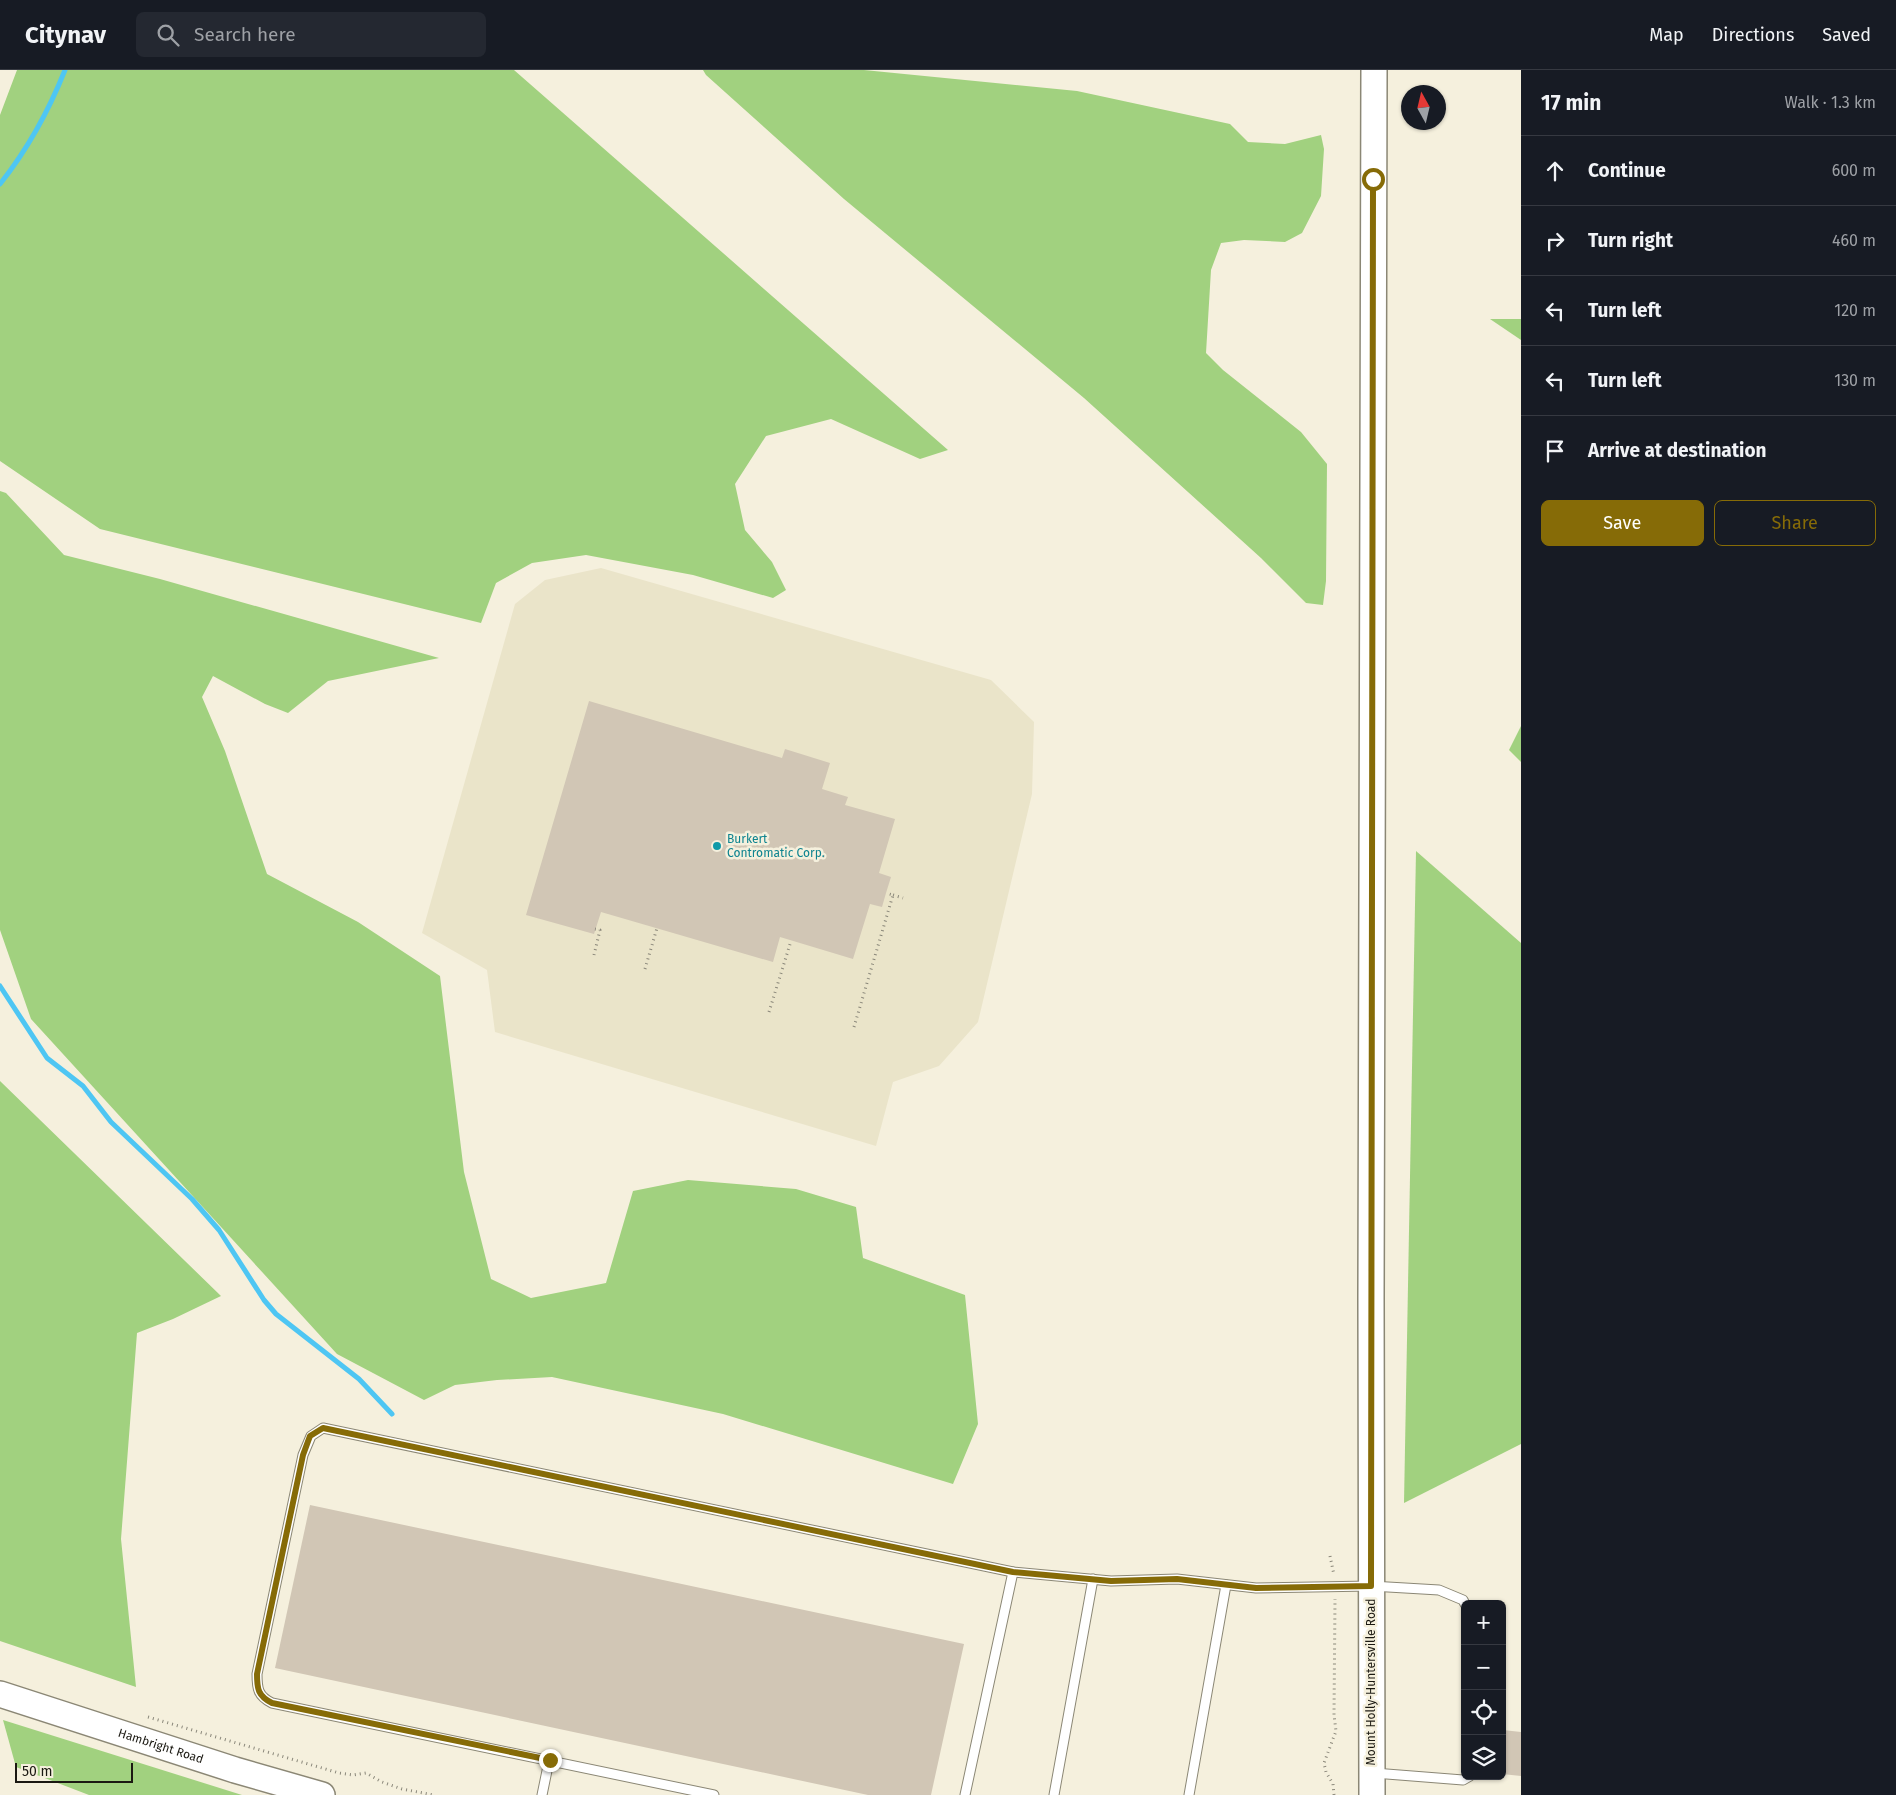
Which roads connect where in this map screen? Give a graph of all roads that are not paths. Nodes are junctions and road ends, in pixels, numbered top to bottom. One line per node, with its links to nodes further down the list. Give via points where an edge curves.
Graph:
1 (1374, 70): 5 (main road, Mount Holly-Huntersville Road)
2 (1013, 1572): 3 (lane); 8 (lane, via 323,1428 310,1436 303,1455 257,1674 257,1689 263,1698 272,1703); 14 (lane)
3 (1093, 1579): 4 (lane, via 1177,1579); 15 (lane)
4 (1226, 1585): 5 (lane, via 1256,1588); 16 (lane)
5 (1371, 1586): 6 (lane, via 1439,1590); 10 (main road, Mount Holly-Huntersville Road)
6 (1463, 1600)
7 (0, 1694): 11 (main road, Hambright Road)
8 (550, 1760): 12 (lane); 13 (lane)
9 (1461, 1780): 10 (lane)
10 (1372, 1784)
11 (322, 1795)
12 (542, 1795)
13 (714, 1795)
14 (965, 1795)
15 (1054, 1795)
16 (1189, 1795)

